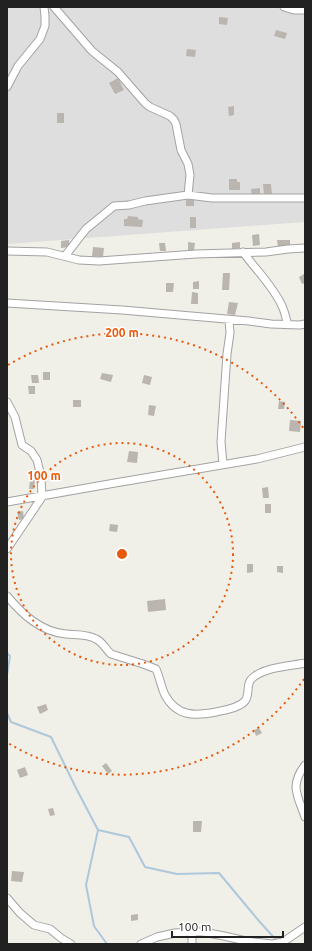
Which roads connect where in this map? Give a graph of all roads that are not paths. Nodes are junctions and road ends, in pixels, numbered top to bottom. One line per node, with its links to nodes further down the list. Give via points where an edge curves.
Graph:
1 (44, 7): 6 (street, via 45,26 40,39 18,66)
2 (54, 7): 7 (street, via 92,51 118,72 145,103 174,120 181,150 188,164)
3 (284, 7): 4 (street)
4 (295, 8): 5 (street)
5 (305, 10)
6 (7, 87)
7 (188, 195): 8 (street, via 212,198); 12 (street, via 114,206 86,229)
8 (305, 198)
9 (305, 248): 11 (street)
10 (7, 251): 12 (street, via 47,252)
11 (243, 252): 12 (street, via 99,261); 16 (street, via 274,292)
12 (65, 256)
13 (7, 303): 14 (street)
14 (229, 320): 16 (street); 19 (street, via 221,442)
15 (305, 324): 16 (street)
16 (288, 325)
17 (7, 402): 20 (street, via 22,445 31,451 37,460)
18 (305, 447): 19 (street)
19 (224, 464): 20 (street)
20 (42, 496): 21 (street); 22 (street)
21 (7, 502)
22 (7, 549)
23 (7, 596): 24 (street, via 35,623 63,634 91,636 99,640 108,652 156,670 170,702 178,710 188,714 211,713 237,706 246,699 249,681 254,677 264,671)
24 (305, 663)
25 (305, 765): 26 (street, via 296,786)
26 (305, 818)
27 (7, 898): 30 (street, via 34,925 50,929)
28 (305, 927): 34 (street, via 283,942)
29 (192, 932): 32 (street, via 157,937); 33 (street); 34 (street)
30 (59, 941): 31 (street)
31 (71, 944)
32 (141, 944)
33 (192, 944)
34 (273, 944)

